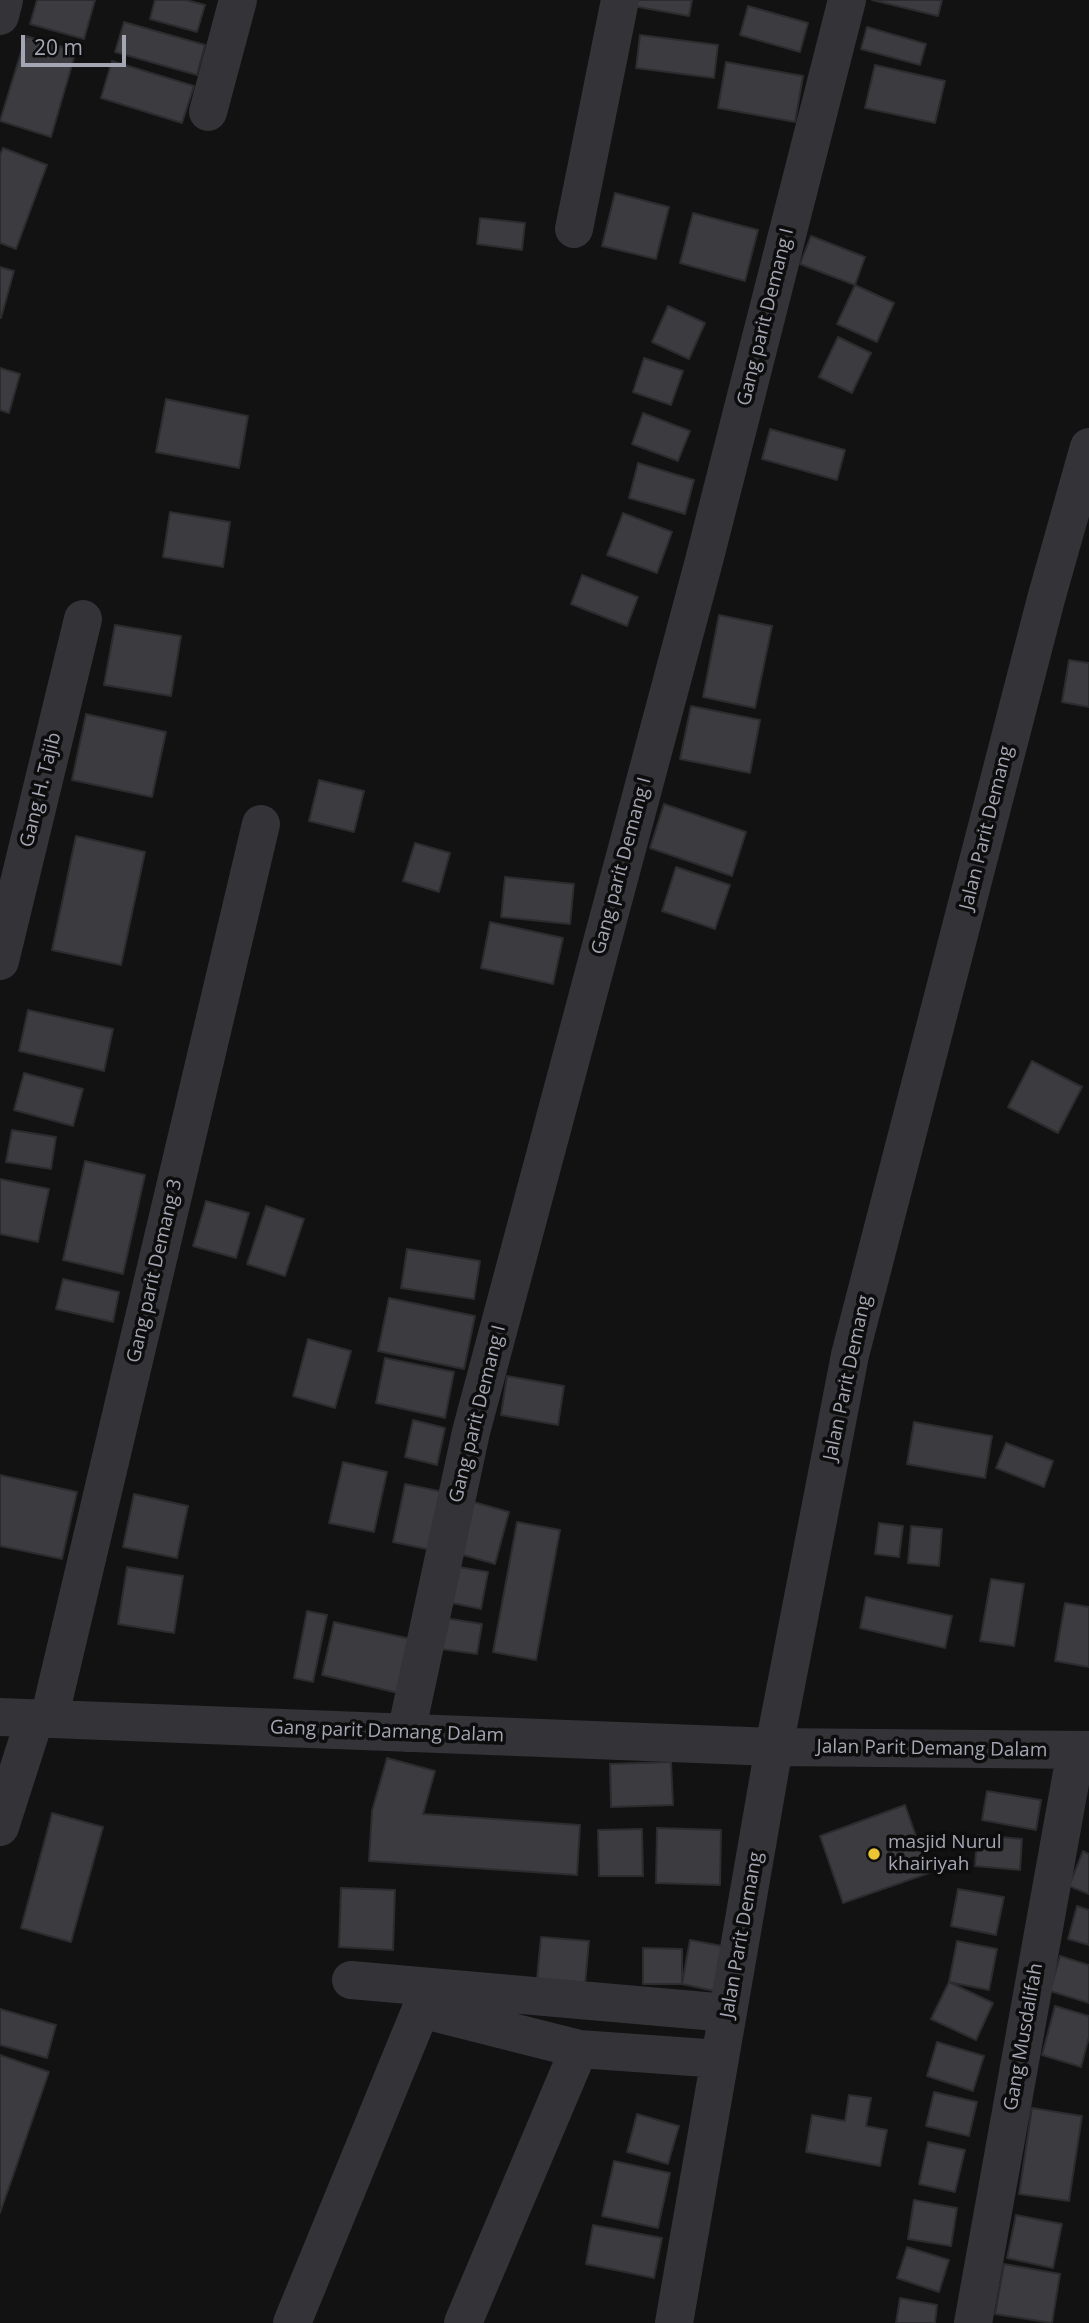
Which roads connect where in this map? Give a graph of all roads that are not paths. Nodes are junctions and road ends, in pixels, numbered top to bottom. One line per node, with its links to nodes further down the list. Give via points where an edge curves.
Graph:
1 (4, 0): 5 (street)
2 (238, 0): 6 (street)
3 (620, 0): 7 (street)
4 (847, 0): 13 (street, Gang parit Demang I, via 705,557 471,1432)
5 (0, 16)
6 (208, 112)
7 (574, 229)
8 (1089, 447): 14 (street, Jalan Parit Demang, via 850,1355)
9 (83, 619): 11 (street, Gang H. Tajib)
10 (261, 824): 12 (street, Gang parit Demang 3)
11 (0, 961)
12 (28, 1718): 13 (street, Gang parit Damang Dalam); 16 (street, Gang parit Demang 3)
13 (406, 1733): 14 (street, Gang parit Damang Dalam)
14 (774, 1747): 15 (street, Jalan Parit Demang Dalam); 18 (street, Jalan Parit Demang)
15 (1082, 1750): 24 (street, Gang Musdalifah)
16 (0, 1827)
17 (351, 1980): 18 (street)
18 (728, 2013): 20 (street, Jalan Parit Demang)
19 (579, 2049): 20 (street); 21 (street, via 421,2008); 22 (street)
20 (720, 2059): 23 (street, Jalan Parit Demang)
21 (292, 2323)
22 (463, 2323)
23 (674, 2323)
24 (973, 2323)

